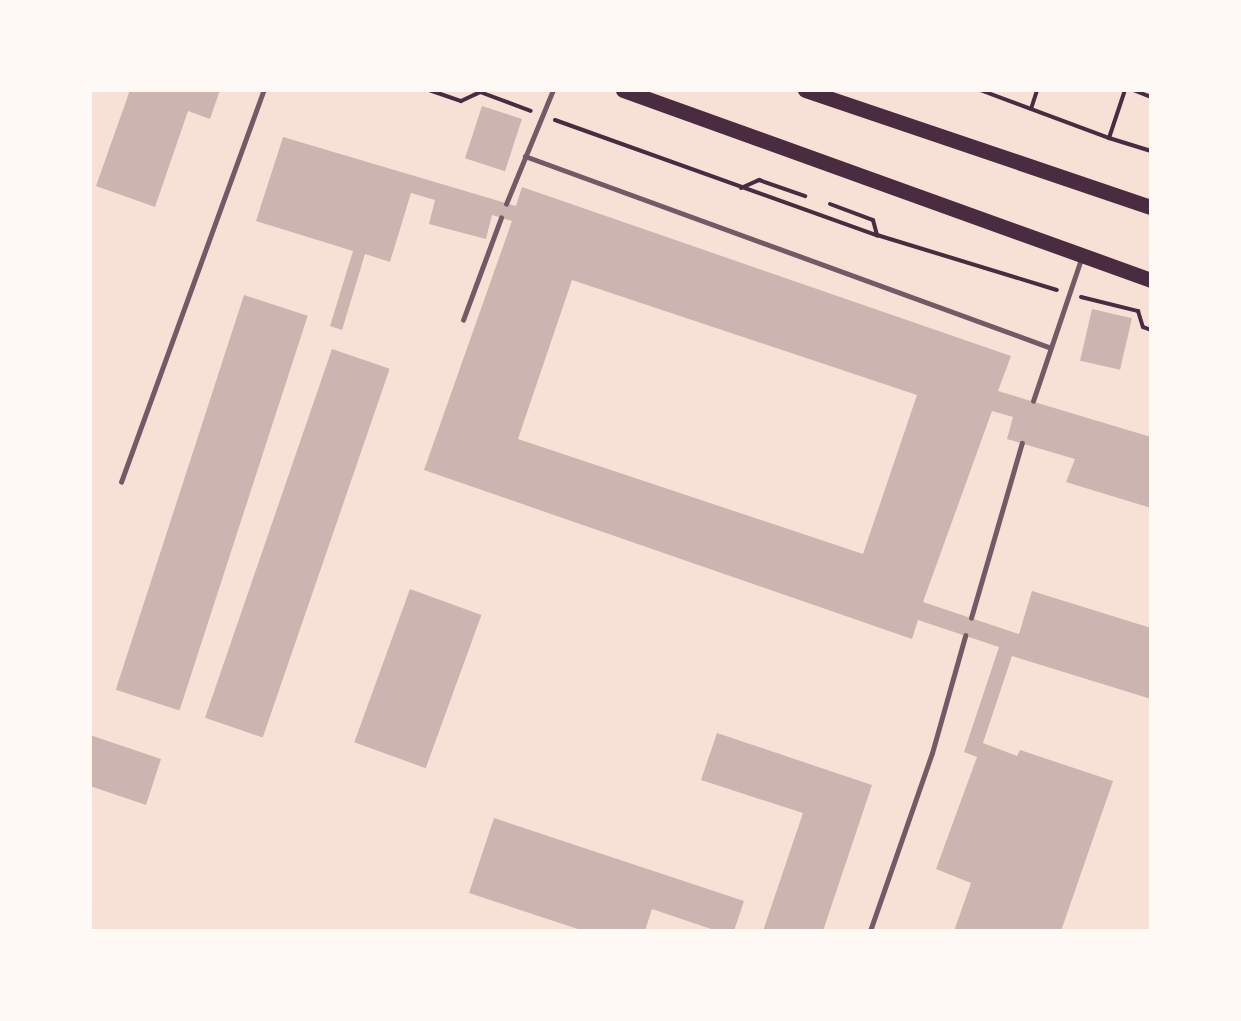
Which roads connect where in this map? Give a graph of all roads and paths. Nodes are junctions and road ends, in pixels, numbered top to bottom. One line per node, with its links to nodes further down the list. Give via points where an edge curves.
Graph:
1 (264, 90): 31 (lane)
2 (429, 90): 12 (path, via 461,101 480,92)
3 (552, 90): 12 (lane)
4 (623, 90): 23 (main road)
5 (805, 90): 20 (main road)
6 (980, 90): 11 (path)
7 (1036, 90): 11 (path)
8 (1125, 90): 13 (path)
9 (1133, 90): 10 (path)
10 (1151, 97)
11 (1031, 109): 13 (path)
12 (542, 116): 15 (lane); 16 (path)
13 (1109, 138): 14 (path)
14 (1151, 152)
15 (525, 156): 18 (lane); 28 (lane)
16 (741, 188): 17 (path, via 759,180); 22 (path)
17 (805, 196)
18 (506, 204)
19 (830, 204): 22 (path, via 873,220)
20 (1151, 207)
21 (501, 218): 26 (lane)
22 (877, 235): 25 (path)
23 (1082, 256): 24 (main road); 25 (lane)
24 (1151, 280)
25 (1069, 294): 27 (path, via 1138,311 1143,327); 28 (lane)
26 (463, 320)
27 (1151, 330)
28 (1049, 347): 29 (lane)
29 (1033, 401)
30 (1022, 443): 32 (lane)
31 (121, 482)
32 (971, 618)
33 (965, 636): 34 (lane, via 932,753)
34 (870, 931)

